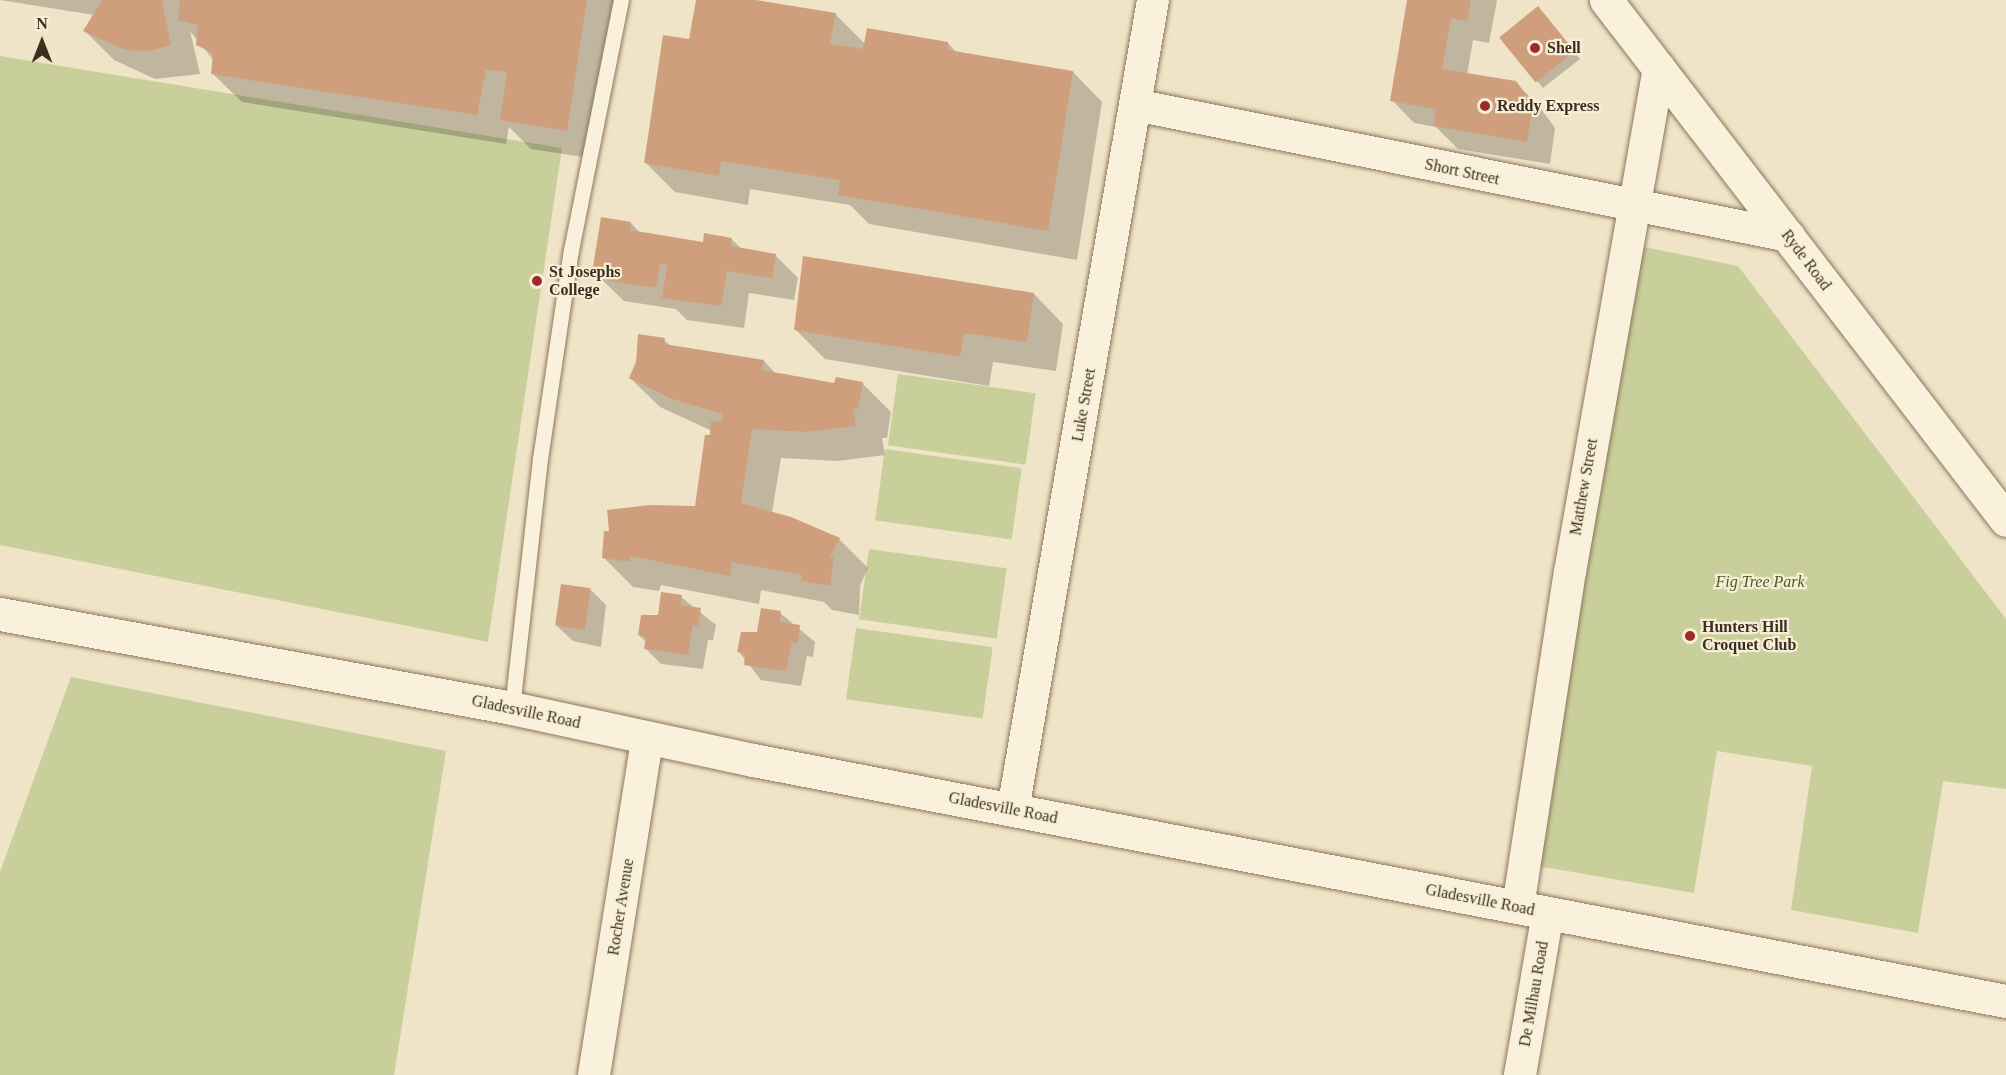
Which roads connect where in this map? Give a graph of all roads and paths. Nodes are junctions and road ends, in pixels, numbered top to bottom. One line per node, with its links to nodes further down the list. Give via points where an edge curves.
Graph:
1 (621, 0): 10 (lane, via 571,250 540,459)
2 (1153, 0): 5 (street, Luke Street)
3 (1606, 0): 4 (street, Ryde Road)
4 (1659, 68): 6 (street, Matthew Street); 7 (street, Ryde Road)
5 (1136, 105): 6 (street, Short Street); 12 (street, Luke Street)
6 (1632, 207): 7 (street, Short Street); 13 (street, Matthew Street)
7 (1789, 237): 8 (street, Ryde Road)
8 (2006, 520)
9 (0, 614): 10 (street, Gladesville Road)
10 (512, 708): 11 (street, Gladesville Road)
11 (647, 739): 12 (street, Gladesville Road); 15 (street, Rocher Avenue)
12 (1013, 810): 13 (street, Gladesville Road)
13 (1533, 910): 14 (street, Gladesville Road); 16 (street, De Milhau Road)
14 (2006, 1001)
15 (594, 1075)
16 (1520, 1075)

